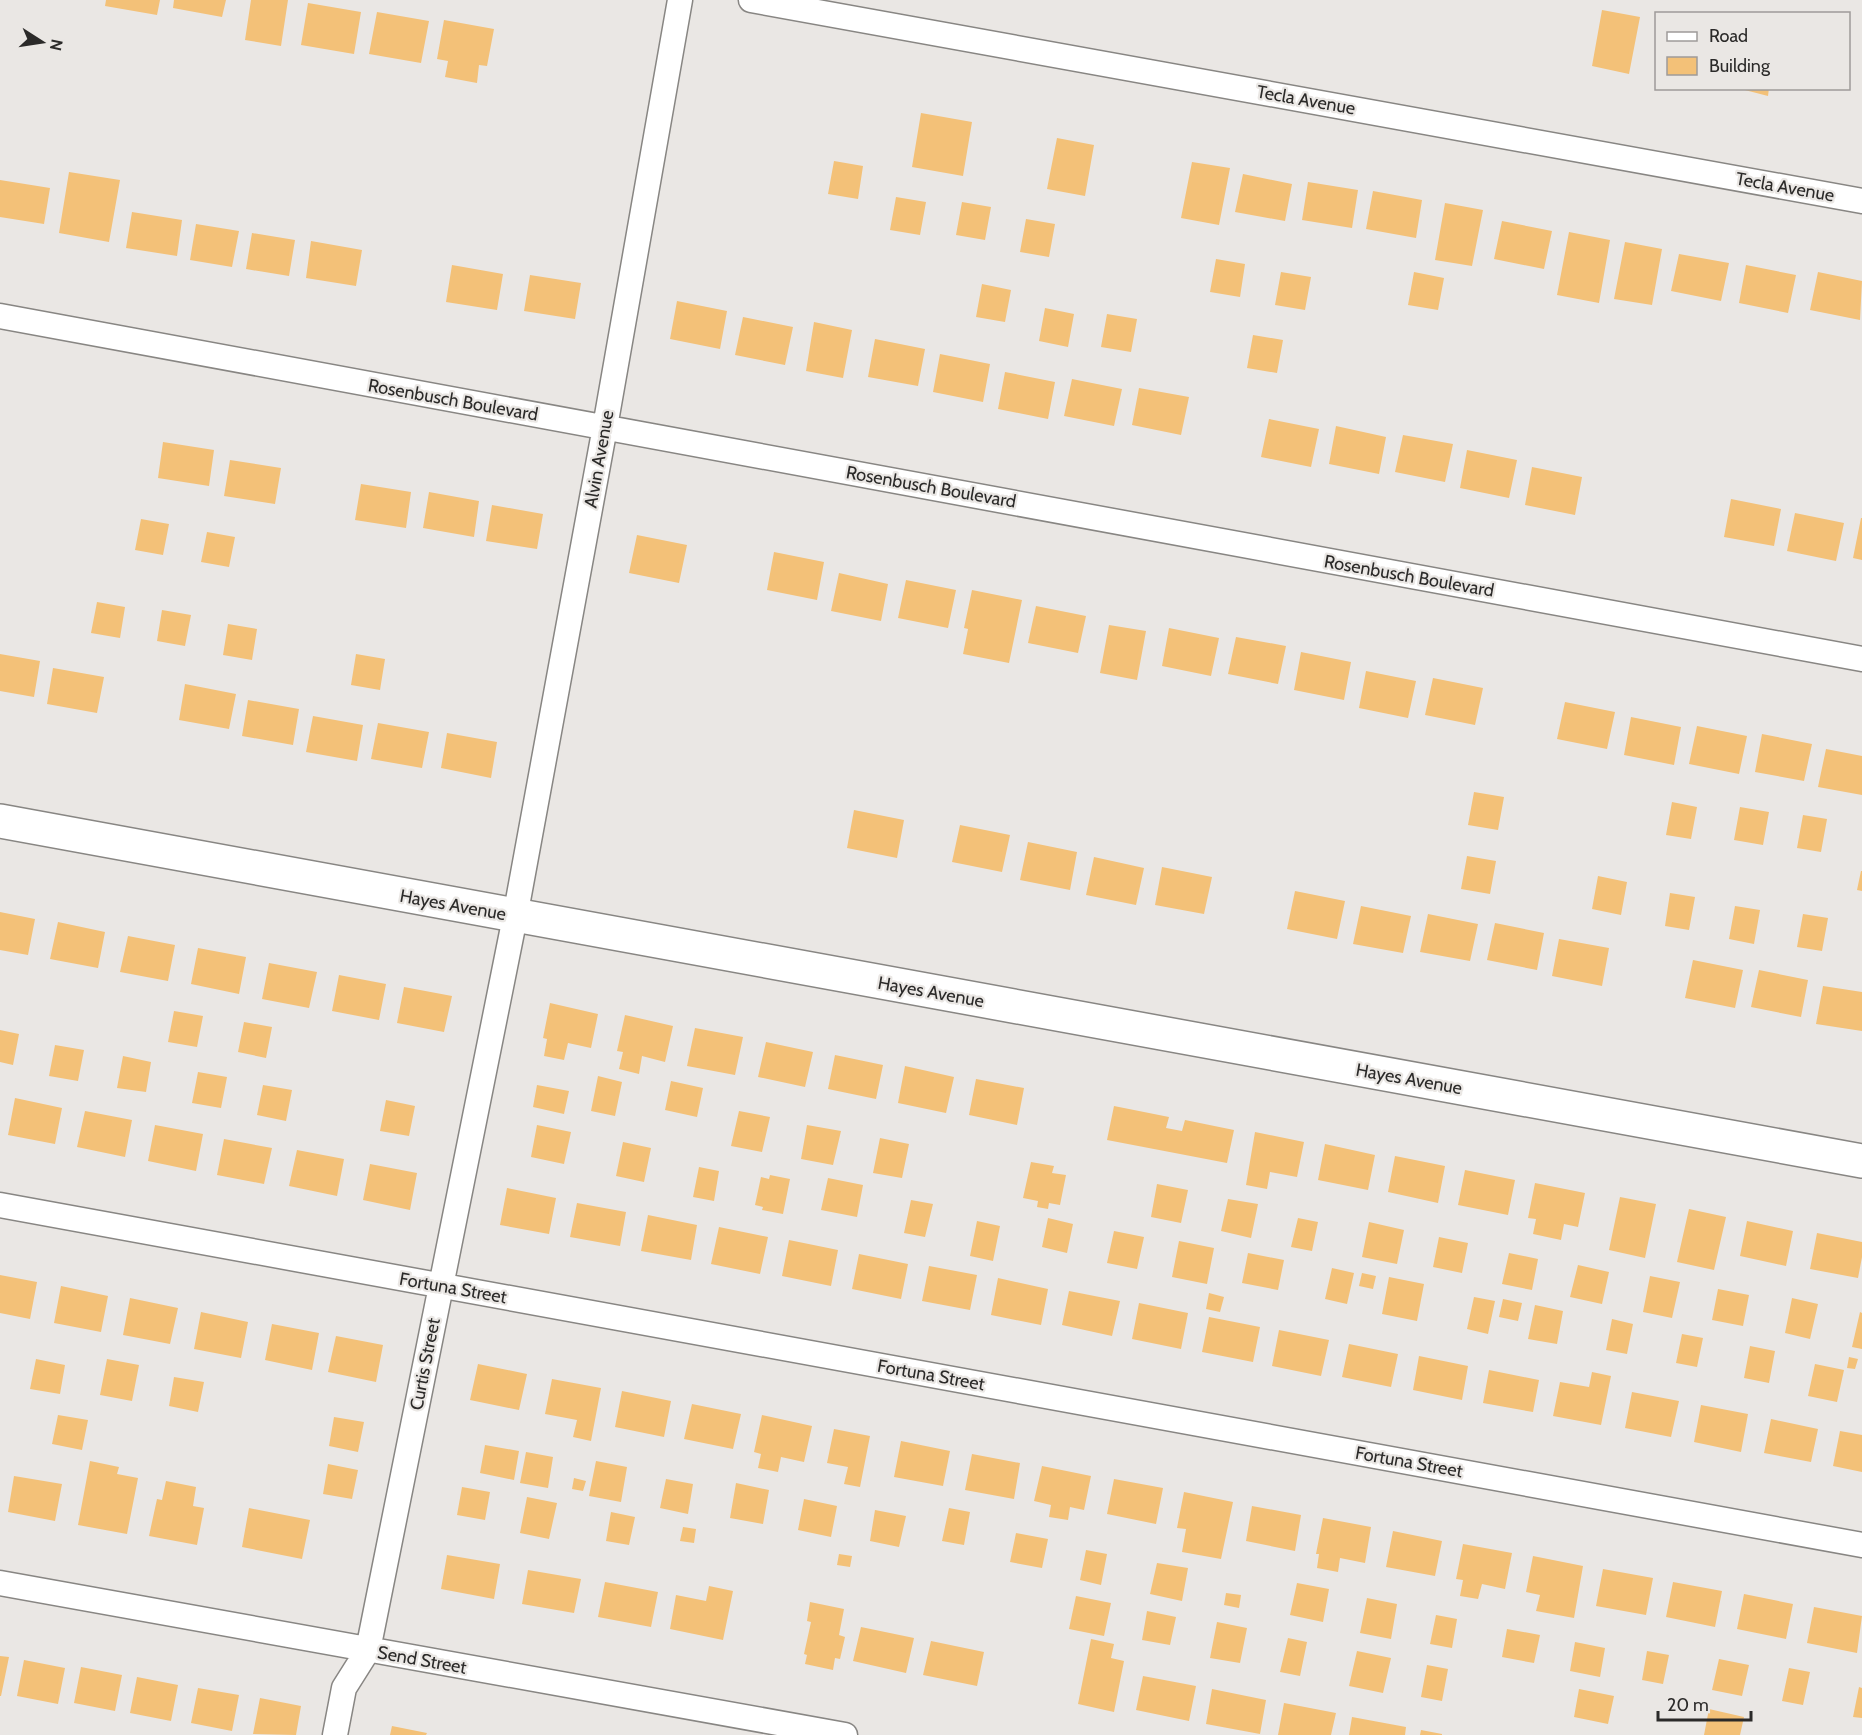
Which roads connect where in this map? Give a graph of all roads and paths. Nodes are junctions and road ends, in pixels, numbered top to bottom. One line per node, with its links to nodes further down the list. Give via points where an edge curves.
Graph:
1 (680, 0): 5 (street, Alvin Avenue)
2 (751, 0): 3 (street, Tecla Avenue)
3 (1862, 201)
4 (0, 316): 5 (street, Rosenbusch Boulevard)
5 (605, 427): 6 (street, Rosenbusch Boulevard); 8 (street, Alvin Avenue)
6 (1862, 659)
7 (0, 821): 8 (street, Hayes Avenue)
8 (515, 916): 9 (street, Hayes Avenue); 11 (street, Curtis Street)
9 (1862, 1161)
10 (0, 1205): 11 (street, Fortuna Street)
11 (441, 1285): 12 (street, Fortuna Street); 14 (street, Curtis Street)
12 (1862, 1545)
13 (0, 1582): 14 (street, Send Street)
14 (368, 1650): 15 (street, Curtis Street, via 344,1688); 16 (street, Send Street)
15 (335, 1735)
16 (845, 1735)

